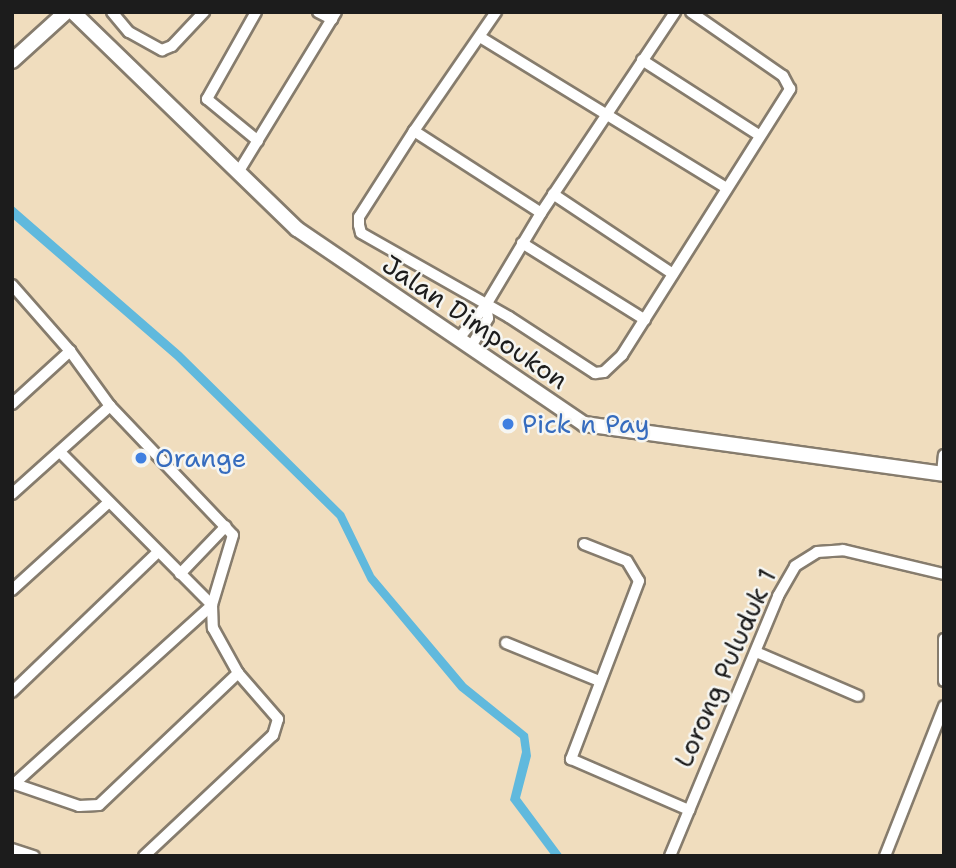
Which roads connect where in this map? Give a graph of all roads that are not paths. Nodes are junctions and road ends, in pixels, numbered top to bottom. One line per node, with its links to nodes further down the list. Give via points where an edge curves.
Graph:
1 (66, 12): 13 (street)
2 (73, 12): 18 (street, Jalan Dimpoukon)
3 (112, 12): 4 (street, via 130,32 162,50 172,46)
4 (204, 12)
5 (256, 12): 17 (street, via 207,99)
6 (318, 12): 10 (street)
7 (496, 12): 11 (street)
8 (691, 12): 16 (street, via 789,83 786,96)
9 (667, 14): 12 (street)
10 (334, 16): 17 (street)
11 (480, 37): 14 (street); 15 (street)
12 (642, 60): 14 (street); 16 (street)
13 (12, 61)
14 (604, 115): 19 (street); 20 (street)
15 (414, 131): 21 (street); 25 (street, via 359,217 361,233)
16 (759, 135): 19 (street)
17 (258, 141): 18 (street)
18 (239, 171): 27 (street, Jalan Dimpoukon, via 315,243)
19 (726, 188): 23 (street)
20 (553, 194): 21 (street); 23 (street)
21 (541, 213): 22 (street)
22 (523, 243): 25 (street); 26 (street)
23 (673, 274): 26 (street)
24 (12, 285): 28 (street)
25 (486, 305): 26 (street, via 595,373 604,372 622,355); 27 (street, via 488,318)
26 (645, 320)
27 (466, 341): 33 (street, Jalan Dimpoukon, via 584,424)
28 (70, 351): 29 (street); 30 (street)
29 (12, 404)
30 (110, 406): 31 (street); 36 (street)
31 (60, 452): 34 (street); 35 (street)
32 (944, 455): 33 (street)
33 (943, 473)
34 (12, 494)
35 (109, 502): 38 (street); 41 (street)
36 (226, 526): 39 (street); 42 (street, via 233,544)
37 (584, 544): 47 (street, via 627,561 639,581)
38 (158, 552): 39 (street); 49 (street)
39 (180, 574): 42 (street)
40 (944, 574): 45 (street, Lorong Puluduk 1, via 843,551 817,552 795,566)
41 (12, 590)
42 (212, 605): 46 (street, via 213,628); 52 (street)
43 (944, 639): 48 (street)
44 (506, 643): 47 (street)
45 (756, 652): 50 (street); 53 (street, Lorong Puluduk 1)
46 (239, 673): 52 (street, via 99,805 79,806); 56 (street, via 278,719 273,735)
47 (599, 681): 53 (street, via 571,755 574,764)
48 (944, 681)
49 (12, 692)
50 (859, 696)
51 (944, 706): 58 (street)
52 (13, 784)
53 (689, 810): 57 (street, Lorong Puluduk 1)
54 (18, 852): 55 (street)
55 (34, 856)
56 (144, 856)
57 (670, 856)
58 (885, 856)

